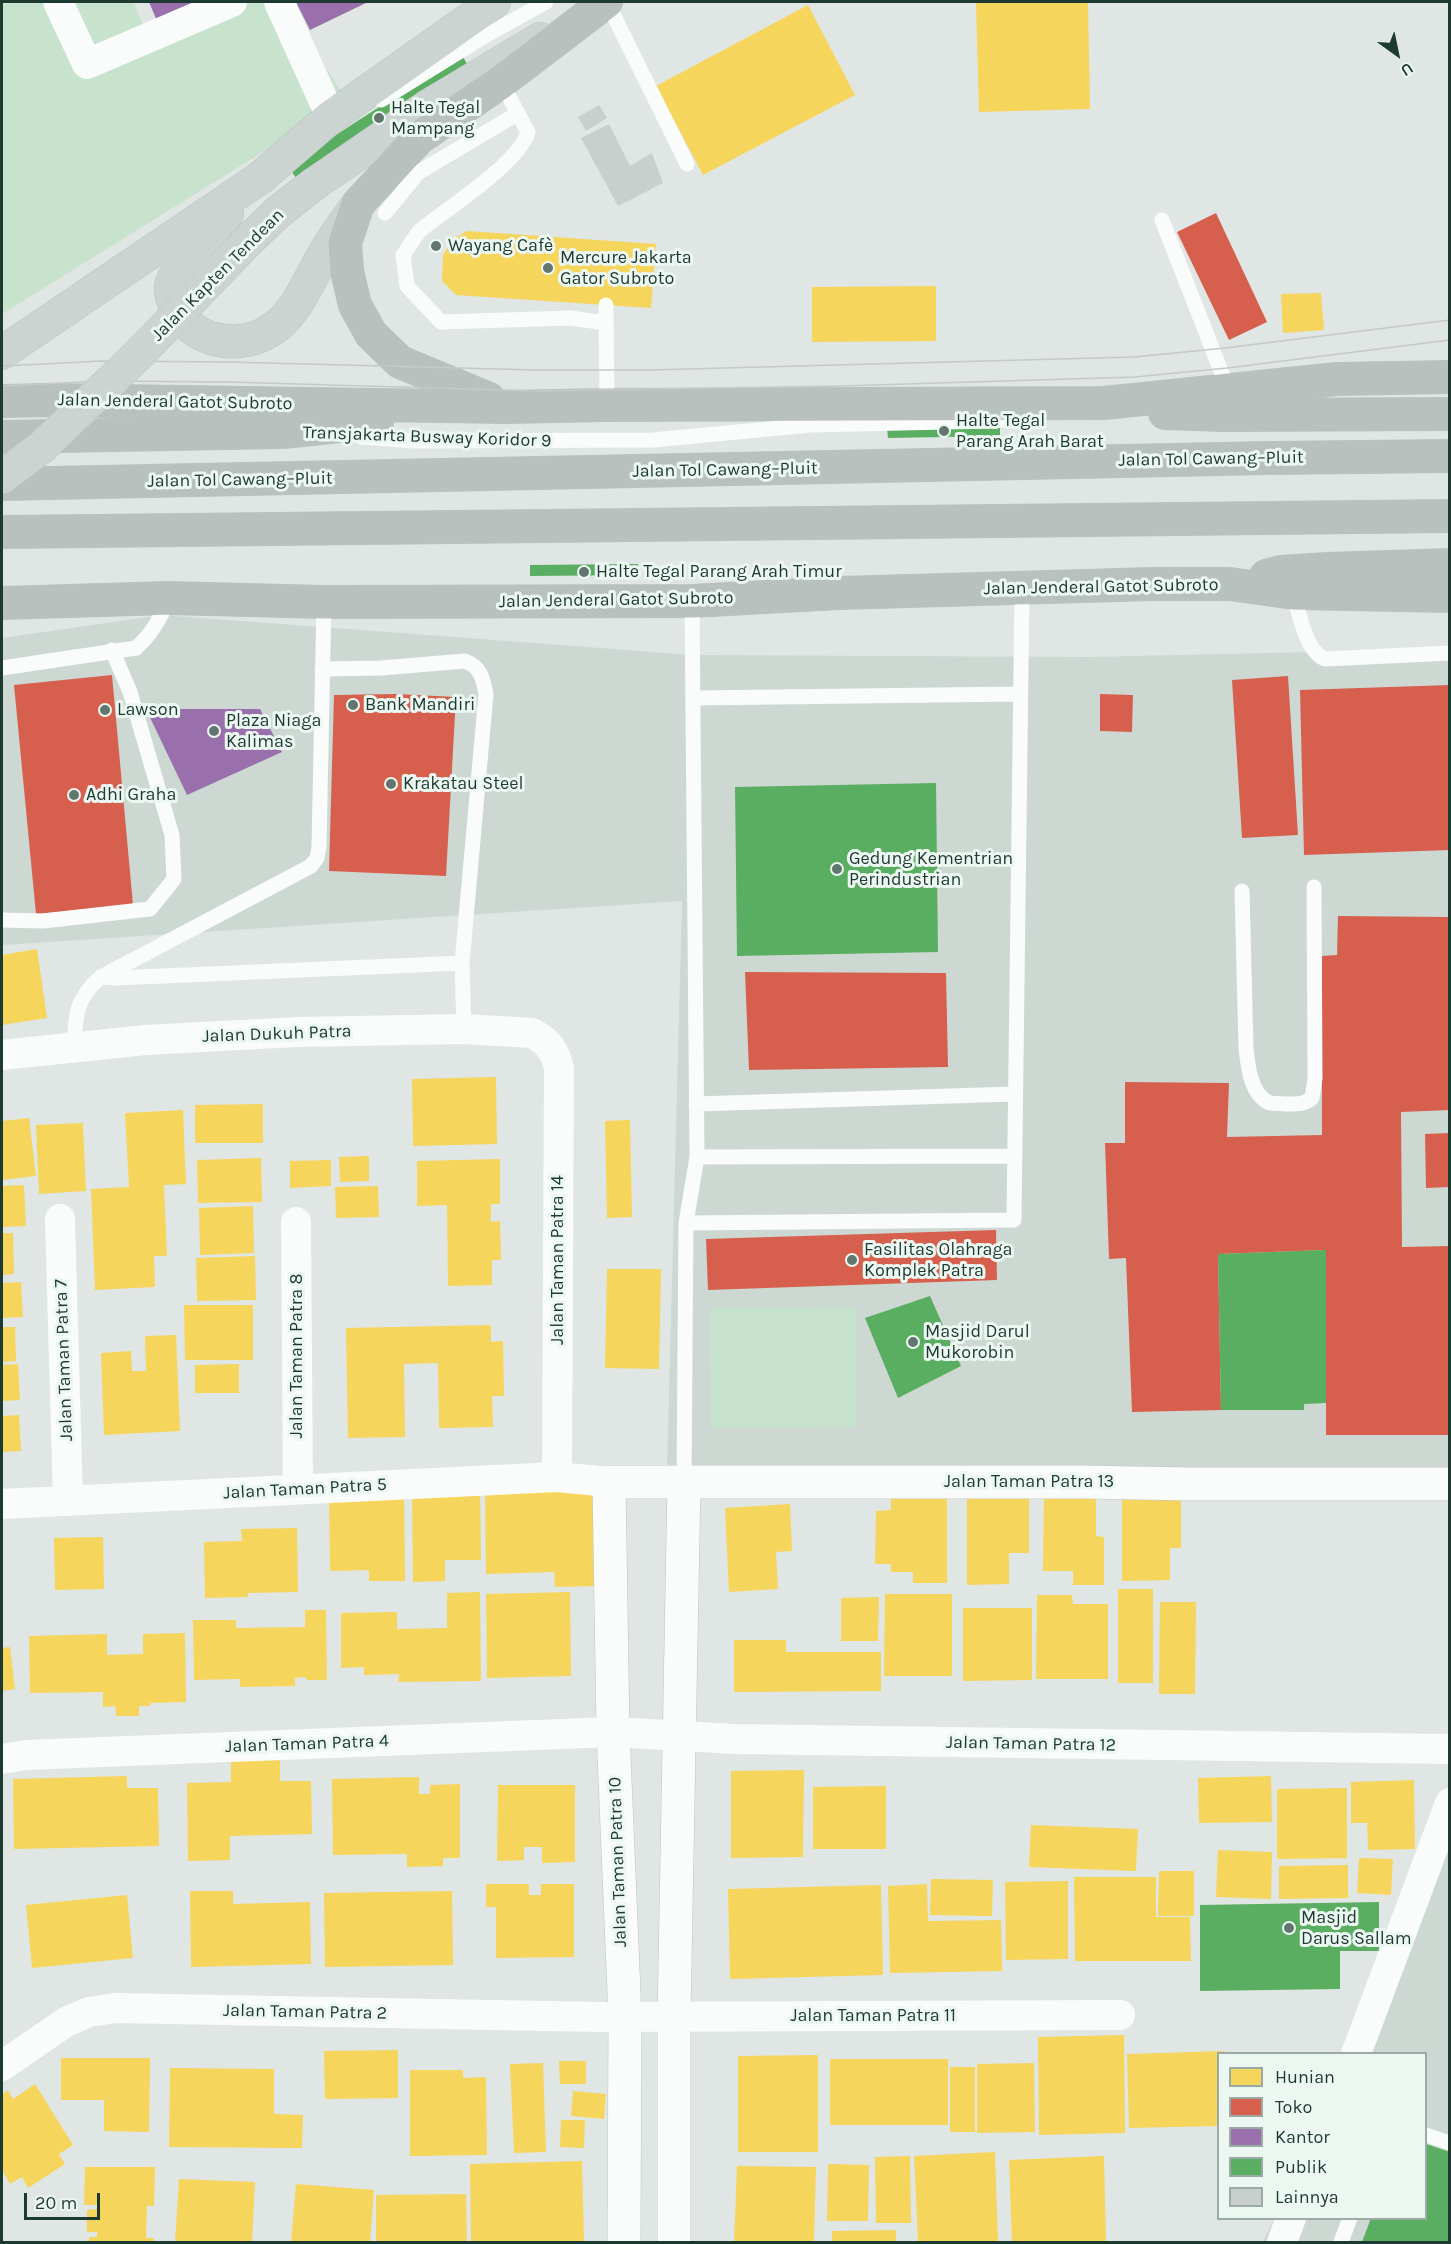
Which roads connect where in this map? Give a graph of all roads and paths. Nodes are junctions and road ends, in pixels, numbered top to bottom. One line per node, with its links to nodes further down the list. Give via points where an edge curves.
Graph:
1 (58, 2): 2 (street, via 87,64)
2 (232, 2)
3 (279, 2): 10 (street)
4 (495, 2): 7 (lane, via 467,37); 10 (main road)
5 (546, 2): 7 (lane)
6 (606, 2): 8 (highway); 11 (lane); 34 (main road, Jalan Kapten Tendean, bridge, via 428,106 277,213 82,409 42,447)
7 (433, 68): 12 (lane)
8 (501, 82): 9 (lane); 13 (highway, via 419,138)
9 (517, 114): 13 (lane, via 419,172); 16 (lane, via 528,132 525,142 454,207 420,230 403,255 407,286 441,322 570,318)
10 (331, 117): 12 (main road)
11 (687, 164)
12 (260, 178): 13 (main road, via 176,273 171,287 173,303 183,320 195,331 214,339 246,341 277,327 334,237); 17 (main road)
13 (371, 209): 25 (highway, via 345,243 355,305 371,334 400,362)
14 (1162, 220): 19 (lane)
15 (606, 305): 16 (lane)
16 (606, 323): 23 (lane)
17 (2, 353)
18 (1449, 377): 19 (highway, Jalan Jenderal Gatot Subroto, via 1337,379)
19 (1228, 389): 21 (highway, Jalan Jenderal Gatot Subroto)
20 (2, 401): 24 (highway, Jalan Jenderal Gatot Subroto)
21 (1104, 403): 22 (highway, Jalan Jenderal Gatot Subroto); 26 (highway, Jalan Jenderal Gatot Subroto, via 1166,413); 30 (lane, Transjakarta Busway Koridor 9, via 1018,419)
22 (792, 404): 23 (highway, Jalan Jenderal Gatot Subroto); 30 (lane, Transjakarta Busway Koridor 9)
23 (607, 405): 25 (highway, Jalan Jenderal Gatot Subroto)
24 (468, 406): 25 (highway, Jalan Jenderal Gatot Subroto); 31 (highway, via 363,424)
25 (507, 407)
26 (1449, 414)
27 (54, 420): 28 (lane)
28 (88, 420)
29 (123, 420): 31 (lane, Transjakarta Busway Koridor 9, via 192,420)
30 (853, 424): 31 (lane, Transjakarta Busway Koridor 9, via 653,440 415,441)
31 (283, 432): 32 (highway)
32 (2, 437)
33 (1449, 456): 35 (highway, Jalan Tol Cawang–Pluit)
34 (2, 477)
35 (2, 484)
36 (1449, 516): 37 (highway)
37 (2, 532)
38 (1449, 565): 39 (highway, Jalan Jenderal Gatot Subroto, via 1281,572)
39 (1230, 584): 40 (highway, Jalan Jenderal Gatot Subroto); 41 (highway, Jalan Jenderal Gatot Subroto)
40 (1022, 588): 44 (highway, Jalan Jenderal Gatot Subroto); 51 (lane)
41 (1294, 593): 42 (highway, Jalan Jenderal Gatot Subroto); 48 (lane, via 1299,618 1313,650 1325,659)
42 (1449, 596)
43 (169, 598): 45 (highway, Jalan Jenderal Gatot Subroto); 46 (highway, Jalan Jenderal Gatot Subroto); 47 (lane, via 148,637 136,648)
44 (692, 601): 45 (highway, Jalan Jenderal Gatot Subroto); 52 (lane)
45 (324, 602): 50 (lane)
46 (2, 603)
47 (112, 650): 49 (lane); 55 (lane, via 130,692 172,835 174,879 150,909 43,921)
48 (1449, 653)
49 (2, 668)
50 (322, 669): 56 (lane, via 465,662 479,670 486,694); 57 (lane, via 317,858 311,866)
51 (1020, 694): 52 (lane); 62 (lane)
52 (693, 698): 63 (lane)
53 (1314, 887): 54 (lane, via 1315,1078 1312,1098 1298,1104 1270,1103 1255,1087 1250,1073)
54 (1242, 891)
55 (2, 920)
56 (462, 963): 57 (lane); 58 (lane)
57 (101, 977): 60 (lane, via 84,994 75,1017)
58 (464, 1029): 59 (street, Jalan Dukuh Patra, via 532,1033); 60 (street, Jalan Dukuh Patra, via 275,1034)
59 (550, 1046): 69 (street, Jalan Taman Patra 14, via 559,1068)
60 (74, 1047): 61 (street, Jalan Dukuh Patra)
61 (2, 1055)
62 (1016, 1094): 63 (lane); 64 (lane)
63 (696, 1104): 65 (lane)
64 (1015, 1156): 65 (lane); 68 (lane, via 1014,1220)
65 (697, 1157): 68 (lane)
66 (60, 1219): 74 (street, Jalan Taman Patra 7)
67 (296, 1222): 73 (street, Jalan Taman Patra 8)
68 (686, 1223): 71 (lane)
69 (557, 1477): 70 (street, Jalan Taman Patra 5); 73 (street, Jalan Taman Patra 5)
70 (609, 1482): 71 (street, Jalan Taman Patra 13); 76 (street, Jalan Taman Patra 10)
71 (684, 1482): 72 (street, Jalan Taman Patra 13); 77 (street)
72 (1449, 1484)
73 (298, 1489): 74 (street, Jalan Taman Patra 5)
74 (68, 1501): 75 (street, Jalan Taman Patra 5)
75 (2, 1504)
76 (613, 1732): 77 (street, Jalan Taman Patra 12); 79 (street, Jalan Taman Patra 4); 82 (street, Jalan Taman Patra 10)
77 (680, 1735): 78 (street, Jalan Taman Patra 12, via 735,1740); 83 (street)
78 (1449, 1749)
79 (2, 1759)
80 (1449, 1803): 84 (street)
81 (1120, 2015): 83 (street, Jalan Taman Patra 11)
82 (625, 2016): 83 (street, Jalan Taman Patra 11); 85 (street, Jalan Taman Patra 2, via 115,2008 89,2012 66,2022); 90 (street, Jalan Taman Patra 10)
83 (674, 2017): 91 (street)
84 (1357, 2052)
85 (2, 2066)
86 (1427, 2136): 87 (lane)
87 (1449, 2143)
88 (1290, 2220): 92 (street)
89 (1349, 2220): 93 (lane)
90 (624, 2242)
91 (674, 2242)
92 (1282, 2242)
93 (1341, 2242)

